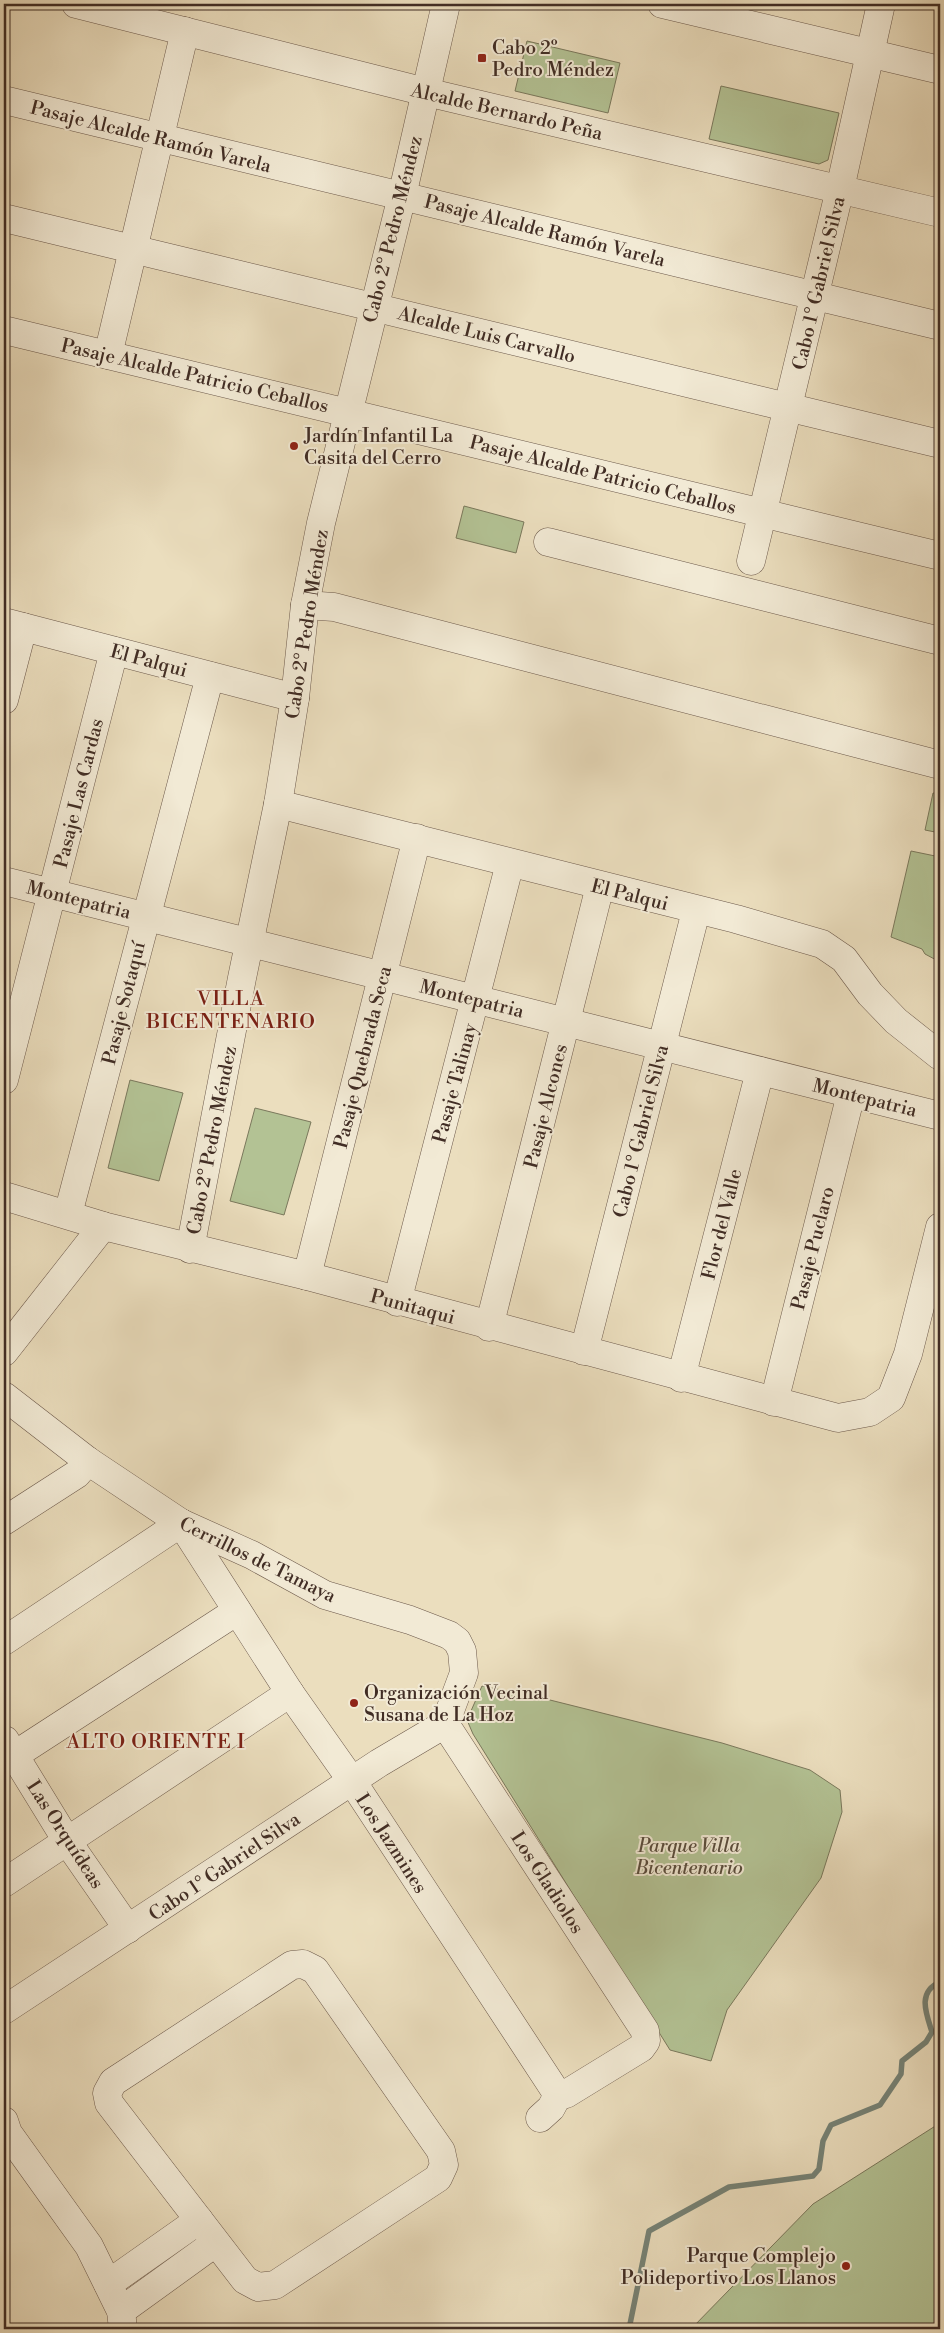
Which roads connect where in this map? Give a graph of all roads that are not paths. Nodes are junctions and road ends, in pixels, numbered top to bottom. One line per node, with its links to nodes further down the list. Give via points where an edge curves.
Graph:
1 (76, 4): 5 (street, Alcalde Bernardo Peña)
2 (446, 4): 8 (street, Cabo 2° Pedro Méndez)
3 (662, 4): 6 (street)
4 (881, 4): 6 (street, Cabo 1° Gabriel Silva)
5 (185, 31): 8 (street, Alcalde Bernardo Peña); 10 (street)
6 (869, 52): 7 (street); 11 (street, Cabo 1° Gabriel Silva)
7 (940, 70)
8 (426, 92): 11 (street, Alcalde Bernardo Peña); 12 (street, Cabo 2° Pedro Méndez)
9 (4, 100): 10 (street, Pasaje Alcalde Ramón Varela)
10 (162, 138): 12 (street, Pasaje Alcalde Ramón Varela); 15 (street)
11 (840, 189): 13 (street, Alcalde Bernardo Peña); 16 (street, Cabo 1° Gabriel Silva)
12 (402, 196): 16 (street, Pasaje Alcalde Ramón Varela); 17 (street, Cabo 2° Pedro Méndez)
13 (940, 213)
14 (4, 218): 15 (street, Alcalde Luis Carvallo)
15 (133, 249): 17 (street, Alcalde Luis Carvallo); 20 (street)
16 (815, 296): 18 (street, Pasaje Alcalde Ramón Varela); 21 (street, Cabo 1° Gabriel Silva)
17 (373, 307): 21 (street, Alcalde Luis Carvallo); 22 (street, Cabo 2° Pedro Méndez)
18 (940, 326)
19 (4, 330): 20 (street, Pasaje Alcalde Patricio Ceballos)
20 (108, 355): 22 (street, Pasaje Alcalde Patricio Ceballos)
21 (788, 407): 23 (street, Alcalde Luis Carvallo); 24 (street, Cabo 1° Gabriel Silva)
22 (347, 412): 24 (street, Pasaje Alcalde Patricio Ceballos); 28 (street, Cabo 2° Pedro Méndez)
23 (940, 444)
24 (763, 512): 26 (street, Pasaje Alcalde Patricio Ceballos); 27 (street, Cabo 1° Gabriel Silva)
25 (548, 542): 30 (street)
26 (940, 556)
27 (751, 561)
28 (305, 605): 33 (street, Cabo 2° Pedro Méndez); 35 (street, via 334,607)
29 (13, 624): 31 (street, El Palqui); 34 (street)
30 (940, 641)
31 (114, 651): 32 (street, El Palqui); 41 (street, Pasaje Las Cardas)
32 (210, 676): 33 (street, El Palqui); 43 (street, Pasaje Sotaquí)
33 (295, 698): 36 (street, Cabo 2° Pedro Méndez)
34 (4, 700)
35 (940, 765)
36 (278, 804): 37 (street, El Palqui); 44 (street, Cabo 2° Pedro Méndez)
37 (417, 838): 38 (street, El Palqui); 45 (street, Pasaje Quebrada Seca)
38 (510, 863): 40 (street, El Palqui); 46 (street, Pasaje Talinay)
39 (4, 881): 41 (street, Montepatria)
40 (600, 886): 42 (street, El Palqui); 47 (street, Pasaje Alcones)
41 (52, 893): 43 (street, Montepatria); 51 (street, Pasaje Las Cardas)
42 (696, 911): 48 (street, Cabo 1° Gabriel Silva); 49 (street, El Palqui, via 809,940 834,950 896,1021)
43 (145, 915): 44 (street, Montepatria); 55 (street, Pasaje Sotaquí)
44 (250, 942): 45 (street, Montepatria); 58 (street, Cabo 2° Pedro Méndez)
45 (383, 975): 46 (street, Montepatria); 59 (street, Pasaje Quebrada Seca)
46 (476, 998): 47 (street, Montepatria); 60 (street, Pasaje Talinay)
47 (566, 1022): 48 (street, Montepatria); 61 (street, Pasaje Alcones)
48 (662, 1046): 50 (street, Montepatria); 62 (street, Cabo 1° Gabriel Silva)
49 (940, 1056)
50 (760, 1071): 52 (street, Montepatria); 64 (street, Flor del Valle)
51 (4, 1080)
52 (851, 1094): 53 (street, Montepatria); 66 (street, Pasaje Puclaro)
53 (940, 1116)
54 (4, 1196): 55 (street, Punitaqui)
55 (68, 1214): 56 (street, Punitaqui)
56 (103, 1226): 58 (street, Punitaqui); 63 (street)
57 (940, 1226): 66 (street, Punitaqui, via 908,1354 891,1398 870,1412 838,1418)
58 (190, 1249): 59 (street, Punitaqui)
59 (307, 1276): 60 (street, Punitaqui)
60 (397, 1302): 61 (street, Punitaqui)
61 (489, 1326): 62 (street, Punitaqui)
62 (584, 1351): 64 (street, Punitaqui)
63 (4, 1352)
64 (681, 1378): 66 (street, Punitaqui)
65 (4, 1396): 67 (street, Cerrillos de Tamaya)
66 (774, 1402)
67 (88, 1461): 68 (street, via 78,1474); 69 (street, Cerrillos de Tamaya)
68 (4, 1521)
69 (181, 1523): 70 (street, Cerrillos de Tamaya); 71 (street, Los Jazmines); 72 (street)
70 (252, 1555): 71 (street); 74 (street, Cerrillos de Tamaya, via 325,1595 410,1620 457,1641 462,1651 464,1673)
71 (231, 1602): 73 (street, Los Jazmines); 75 (street)
72 (4, 1641)
73 (290, 1693): 76 (street, Los Jazmines); 77 (street)
74 (445, 1724): 76 (street, Cabo 1° Gabriel Silva); 81 (street, Los Gladiolos, via 644,2031 646,2042 641,2048 566,2094)
75 (7, 1752): 77 (street, Las Orquídeas)
76 (352, 1781): 79 (street, Cabo 1° Gabriel Silva); 81 (street, Los Jazmines)
77 (67, 1840): 78 (street); 79 (street, Las Orquídeas)
78 (4, 1883)
79 (128, 1929): 80 (street, Cabo 1° Gabriel Silva)
80 (4, 2010)
81 (558, 2095): 82 (street)
82 (540, 2118)
83 (4, 2121): 86 (street, via 8,2133 89,2246)
84 (199, 2220): 85 (street); 85 (street, via 110,2103 107,2093 113,2082 292,1965 303,1964 315,1970 441,2151 444,2165 438,2178 275,2285 258,2287 245,2280); 86 (street)
85 (215, 2243): 87 (street)
86 (108, 2284): 87 (street)
87 (122, 2320)

